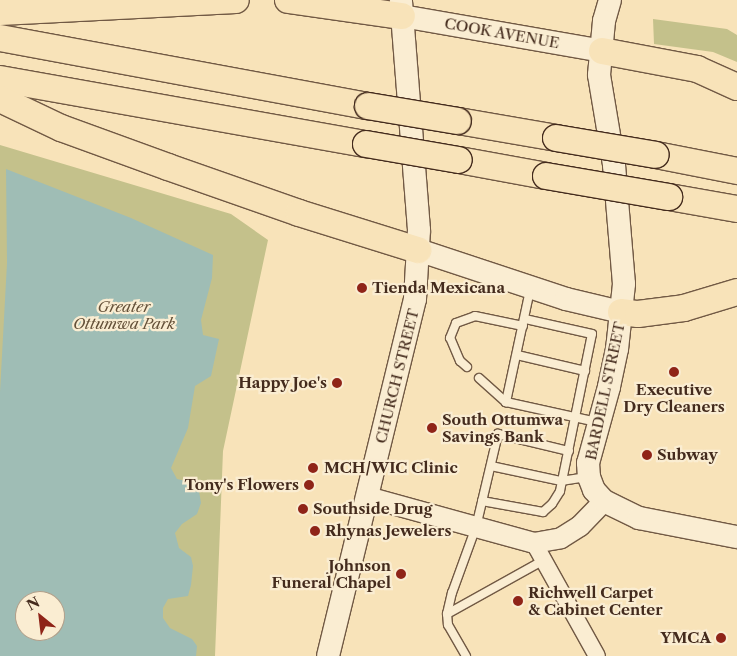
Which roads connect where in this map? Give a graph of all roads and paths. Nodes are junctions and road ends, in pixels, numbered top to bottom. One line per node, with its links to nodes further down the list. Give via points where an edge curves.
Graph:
1 (236, 0): 5 (highway)
2 (288, 0): 4 (highway)
3 (610, 0): 7 (main road, BARDELL STREET, via 604,21)
4 (402, 8): 7 (main road, COOK AVENUE); 13 (main road, CHURCH STREET)
5 (0, 12)
6 (0, 38): 11 (highway, bridge)
7 (602, 50): 9 (highway, via 697,69); 16 (main road, BARDELL STREET, via 599,75 614,165 623,249)
8 (0, 79): 12 (highway, bridge)
9 (737, 87)
10 (0, 99): 13 (highway, via 61,128 160,164 299,213)
11 (737, 171)
12 (737, 210)
13 (418, 250): 14 (main road); 29 (main road, CHURCH STREET, via 416,298)
14 (530, 288): 16 (main road, via 566,300); 17 (lane)
15 (737, 292): 16 (highway, via 684,308 638,314)
16 (622, 312): 24 (main road, BARDELL STREET, via 609,387)
17 (524, 322): 18 (lane); 19 (lane, via 475,316 456,322 450,338); 20 (lane, via 592,334)
18 (516, 355): 20 (lane); 22 (lane)
19 (466, 367)
20 (585, 371): 23 (lane)
21 (479, 378): 22 (lane)
22 (506, 402): 23 (lane)
23 (576, 417): 24 (lane); 25 (lane)
24 (599, 422): 27 (main road, BARDELL STREET, via 588,463)
25 (569, 451): 26 (lane, via 498,434); 28 (lane)
26 (491, 466): 28 (lane); 30 (lane)
27 (589, 477): 28 (lane); 31 (main road, BARDELL STREET, via 594,490)
28 (562, 481): 30 (lane, via 560,491 543,512)
29 (367, 497): 32 (street); 37 (main road, CHURCH STREET)
30 (482, 501): 32 (lane)
31 (604, 501): 33 (main road, via 639,518); 34 (street, via 580,526 561,538)
32 (476, 527): 34 (street); 36 (lane)
33 (737, 537)
34 (534, 543): 35 (street)
35 (544, 560): 36 (lane); 39 (street)
36 (447, 614): 38 (lane, via 448,625)
37 (334, 651)
38 (466, 656)
39 (597, 656)

